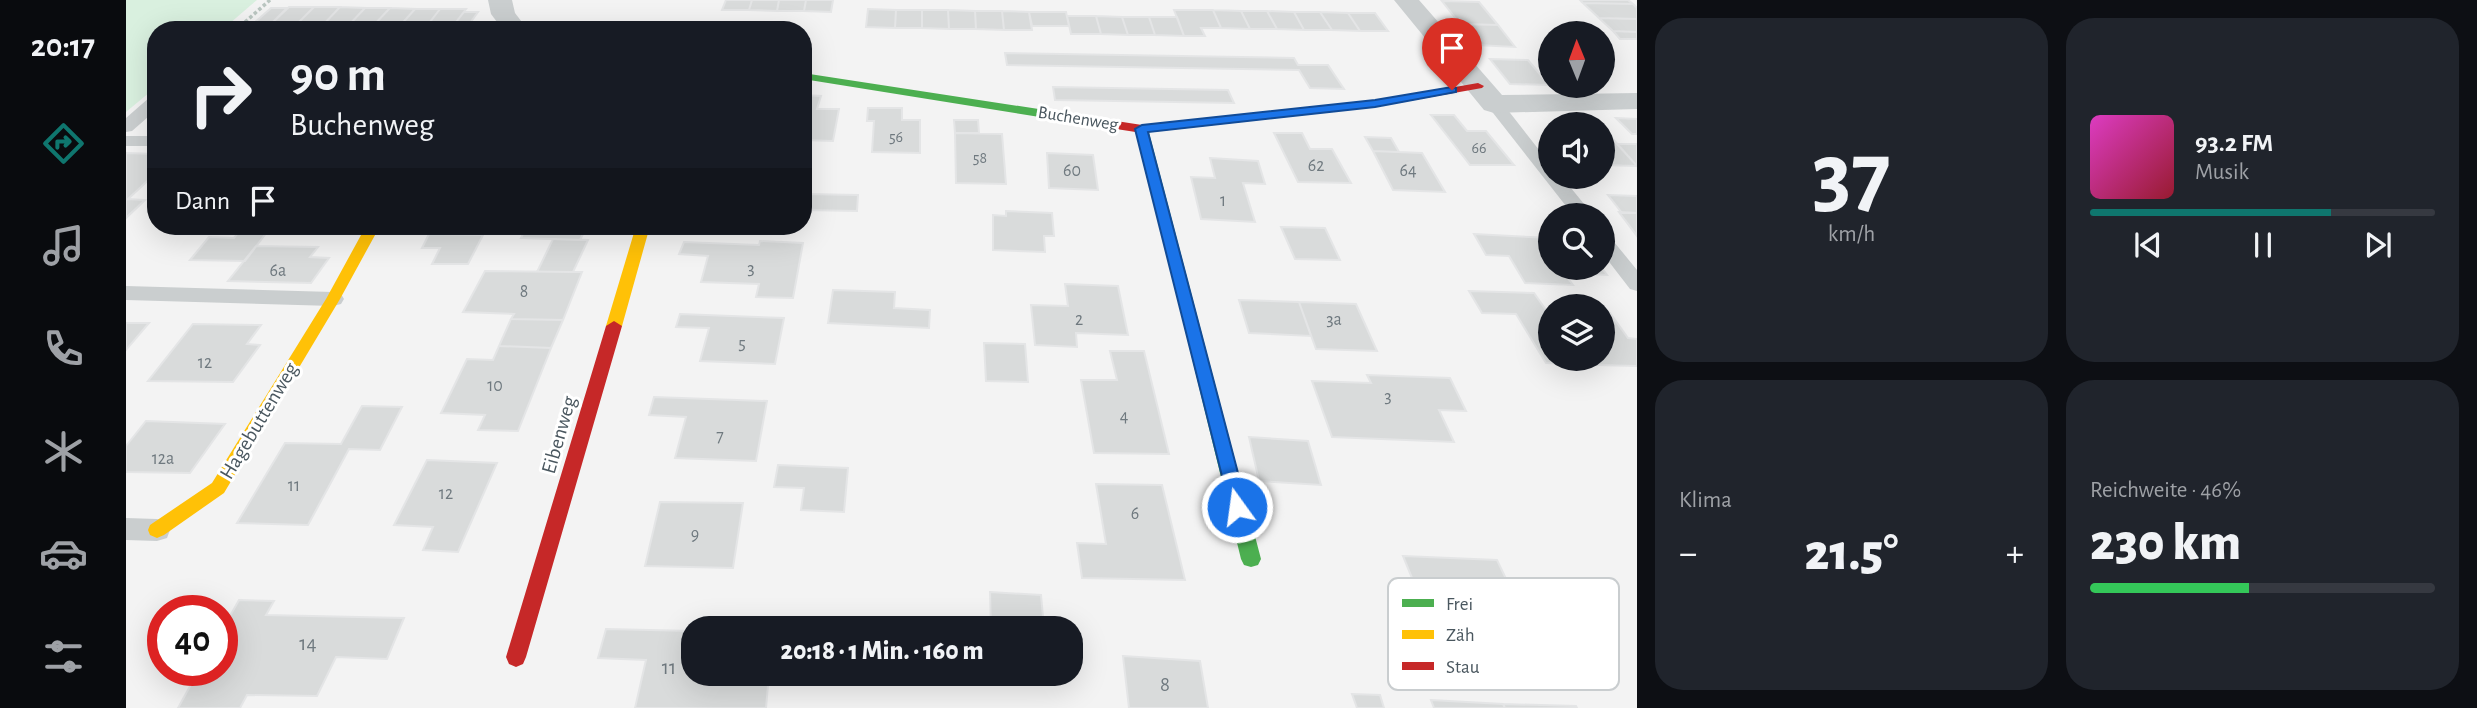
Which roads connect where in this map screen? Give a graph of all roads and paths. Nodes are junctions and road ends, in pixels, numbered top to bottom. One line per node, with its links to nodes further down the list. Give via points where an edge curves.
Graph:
1 (270, 0): 4 (path)
2 (500, 0): 5 (street)
3 (1406, 0): 7 (street)
4 (246, 21)
5 (509, 21)
6 (812, 77): 11 (street, Buchenweg)
7 (1486, 95): 8 (street); 11 (street, Buchenweg); 14 (lane)
8 (1637, 101)
9 (147, 109): 10 (lane)
10 (126, 127)
11 (1142, 129): 25 (street)
12 (126, 141): 13 (lane)
13 (147, 141)
14 (1538, 160)
15 (1562, 189): 16 (lane)
16 (1573, 203)
17 (368, 235): 22 (street, Hagebuttenweg)
18 (640, 235): 26 (street, Eibenweg)
19 (1615, 256): 20 (lane)
20 (1637, 284)
21 (126, 293): 22 (lane)
22 (333, 299): 24 (street, Hagebuttenweg, via 218,488)
23 (126, 529): 24 (lane, Hagebuttenweg)
24 (157, 530)
25 (1251, 559)
26 (516, 657)

